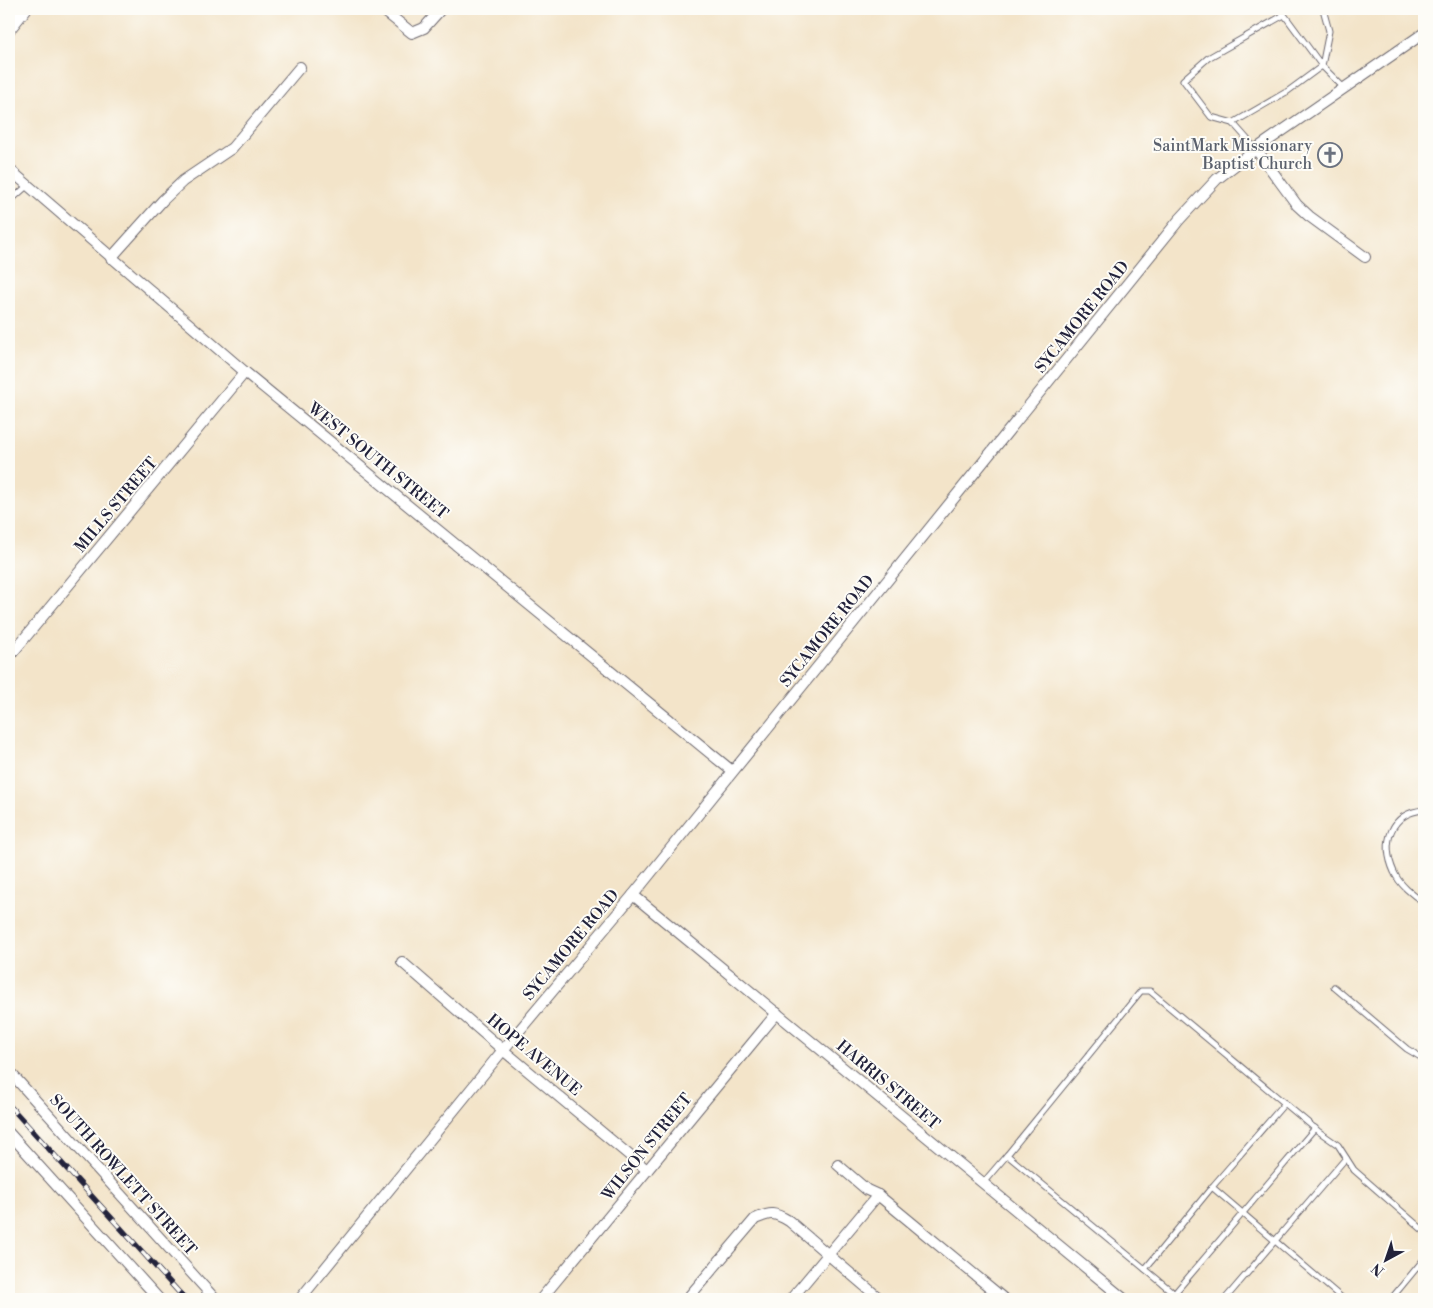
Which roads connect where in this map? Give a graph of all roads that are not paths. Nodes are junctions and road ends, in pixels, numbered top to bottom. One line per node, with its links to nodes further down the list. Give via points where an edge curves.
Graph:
1 (25, 9): 7 (street)
2 (382, 9): 3 (street, via 412,33 424,28)
3 (441, 9)
4 (1280, 9): 6 (lane)
5 (1323, 9): 9 (lane, via 1328,32)
6 (1284, 15): 9 (lane); 12 (lane, via 1208,58 1183,80 1211,117)
7 (9, 29)
8 (1424, 33): 11 (street, SYCAMORE ROAD)
9 (1322, 66): 11 (lane); 12 (lane, via 1288,92)
10 (300, 67): 18 (street, via 232,148 183,181)
11 (1345, 89): 13 (street, SYCAMORE ROAD)
12 (1233, 123): 13 (lane)
13 (1256, 149): 17 (street, via 1297,205); 21 (street, SYCAMORE ROAD, via 1217,179 1179,220)
14 (9, 169): 15 (street, WEST SOUTH STREET)
15 (28, 186): 16 (lane); 18 (street, WEST SOUTH STREET)
16 (9, 202)
17 (1366, 257)
18 (111, 258): 19 (street, WEST SOUTH STREET)
19 (246, 372): 20 (street, MILLS STREET); 21 (street, WEST SOUTH STREET)
20 (9, 657)
21 (732, 771): 23 (street, SYCAMORE ROAD)
22 (1424, 810): 24 (lane, via 1406,814 1395,823 1388,839 1394,873 1414,896)
23 (633, 895): 27 (street, HARRIS STREET); 28 (street, SYCAMORE ROAD)
24 (1424, 902)
25 (402, 962): 28 (street, HOPE AVENUE)
26 (1334, 987): 29 (lane, via 1407,1049)
27 (777, 1013): 37 (street, WILSON STREET); 38 (street, HARRIS STREET)
28 (503, 1050): 37 (street, HOPE AVENUE); 50 (street, SYCAMORE ROAD)
29 (1424, 1059)
30 (9, 1071): 49 (street, SOUTH ROWLETT STREET)
31 (1285, 1104): 32 (lane); 34 (lane, via 1150,991 1141,991); 39 (lane)
32 (1315, 1128): 35 (lane, via 1338,1145); 41 (lane)
33 (9, 1133): 48 (street)
34 (1007, 1155): 38 (lane); 46 (lane)
35 (1346, 1158): 42 (lane, via 1354,1170); 43 (lane)
36 (838, 1165): 40 (street, via 867,1190)
37 (647, 1170): 51 (street, WILSON STREET)
38 (983, 1183): 56 (street, HARRIS STREET)
39 (1212, 1187): 41 (lane); 46 (lane)
40 (878, 1195): 44 (street); 55 (street)
41 (1244, 1214): 43 (lane); 47 (lane)
42 (1424, 1231)
43 (1275, 1240): 58 (lane); 59 (lane)
44 (828, 1255): 52 (street, via 789,1221 776,1213 765,1214 755,1219); 53 (street); 54 (street)
45 (1424, 1259): 60 (lane)
46 (1145, 1268): 47 (lane)
47 (1174, 1294): 57 (lane)
48 (159, 1299)
49 (215, 1299)
50 (300, 1299)
51 (541, 1299)
52 (687, 1299)
53 (791, 1299)
54 (880, 1299)
55 (1004, 1299)
56 (1124, 1299)
57 (1181, 1299)
58 (1225, 1299)
59 (1343, 1299)
60 (1391, 1299)

